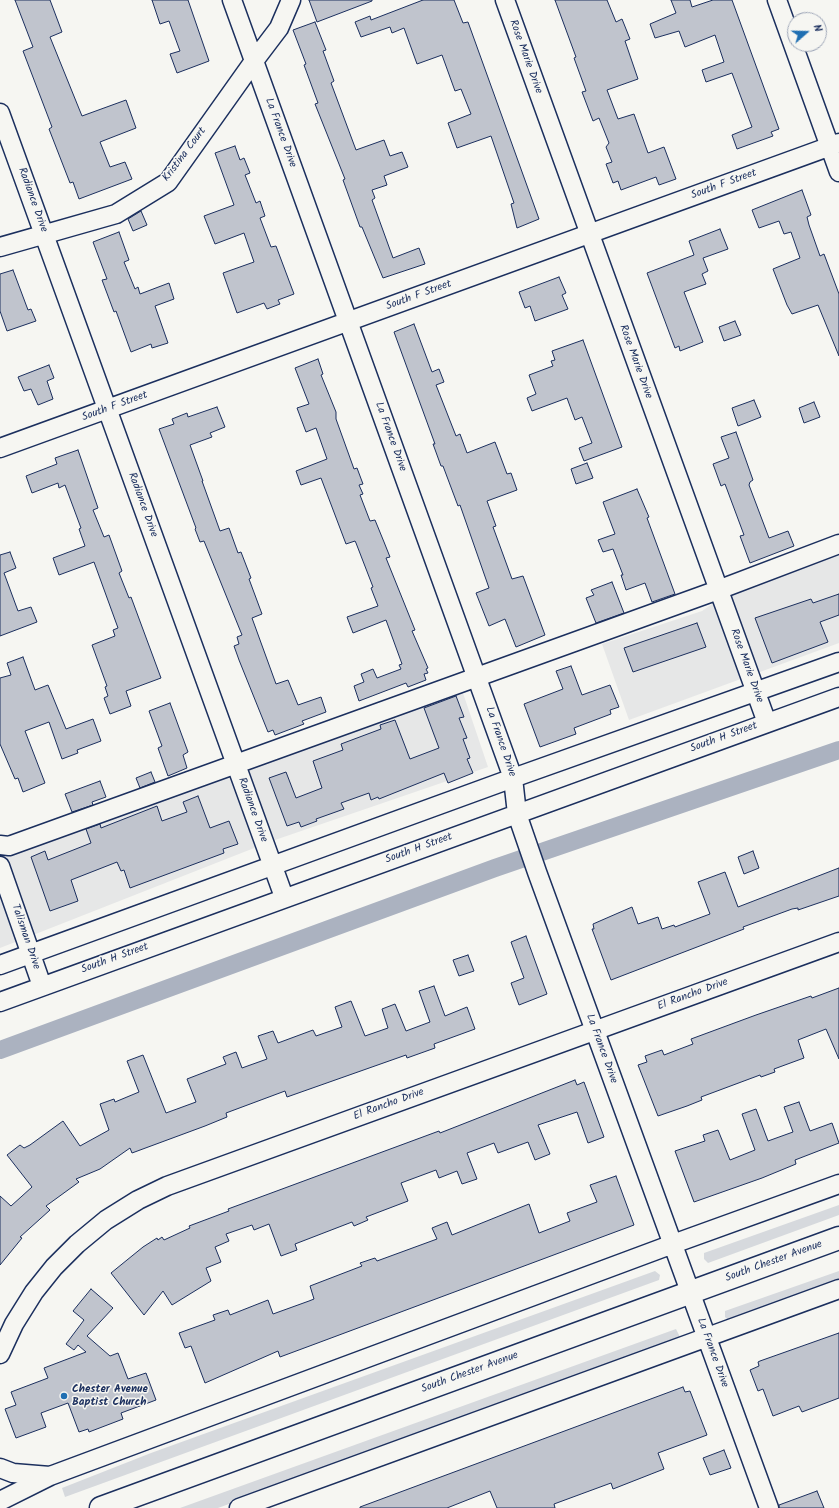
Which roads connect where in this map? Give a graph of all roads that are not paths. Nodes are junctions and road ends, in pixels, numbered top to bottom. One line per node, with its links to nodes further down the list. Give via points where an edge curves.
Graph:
1 (232, 0): 5 (street, La France Drive)
2 (291, 0): 5 (street, Kristina Court, via 279,28)
3 (505, 0): 9 (street, Rose Marie Drive)
4 (777, 0): 7 (street)
5 (254, 61): 10 (street, Kristina Court, via 168,182 116,214); 12 (street, La France Drive)
6 (0, 113): 10 (street, Radiance Drive)
7 (834, 145): 8 (street); 9 (street, South F Street)
8 (839, 172)
9 (589, 234): 12 (street, South F Street); 16 (street, Rose Marie Drive)
10 (44, 235): 11 (street, Kristina Court); 13 (street, Radiance Drive)
11 (0, 247)
12 (348, 322): 13 (street, South F Street); 18 (street, La France Drive)
13 (107, 409): 14 (street, South F Street); 22 (street, Radiance Drive)
14 (0, 448)
15 (839, 544): 16 (street)
16 (718, 590): 18 (street); 19 (street, Rose Marie Drive)
17 (839, 662): 19 (street)
18 (477, 677): 22 (street); 23 (street, La France Drive)
19 (755, 692): 21 (street, Rose Marie Drive); 23 (street)
20 (839, 697): 21 (street, South H Street)
21 (767, 722): 24 (street, South H Street)
22 (236, 764): 25 (street, via 9,846); 27 (street, Radiance Drive)
23 (513, 778): 24 (street, La France Drive); 27 (street)
24 (517, 814): 28 (street, South H Street); 34 (street, La France Drive)
25 (0, 845)
26 (0, 866): 30 (street, Talisman Drive)
27 (272, 866): 28 (street, Radiance Drive); 30 (street)
28 (284, 897): 32 (street, South H Street)
29 (839, 942): 34 (street, El Rancho Drive)
30 (31, 953): 31 (street); 32 (street, Talisman Drive)
31 (0, 965)
32 (42, 986): 33 (street, South H Street)
33 (0, 1002)
34 (594, 1030): 37 (street, La France Drive); 41 (street, El Rancho Drive, via 167,1186 138,1200 106,1220 76,1244 54,1267 34,1292)
35 (839, 1184): 37 (street)
36 (839, 1238): 39 (main road, South Chester Avenue)
37 (673, 1244): 39 (street, La France Drive); 43 (street)
38 (839, 1289): 40 (street)
39 (690, 1292): 40 (street, La France Drive); 45 (main road, South Chester Avenue)
40 (706, 1337): 46 (street); 47 (street, La France Drive)
41 (1, 1346)
42 (0, 1468): 43 (street, via 13,1473)
43 (50, 1476): 44 (street)
44 (0, 1501)
45 (101, 1508)
46 (239, 1508)
47 (769, 1508)

